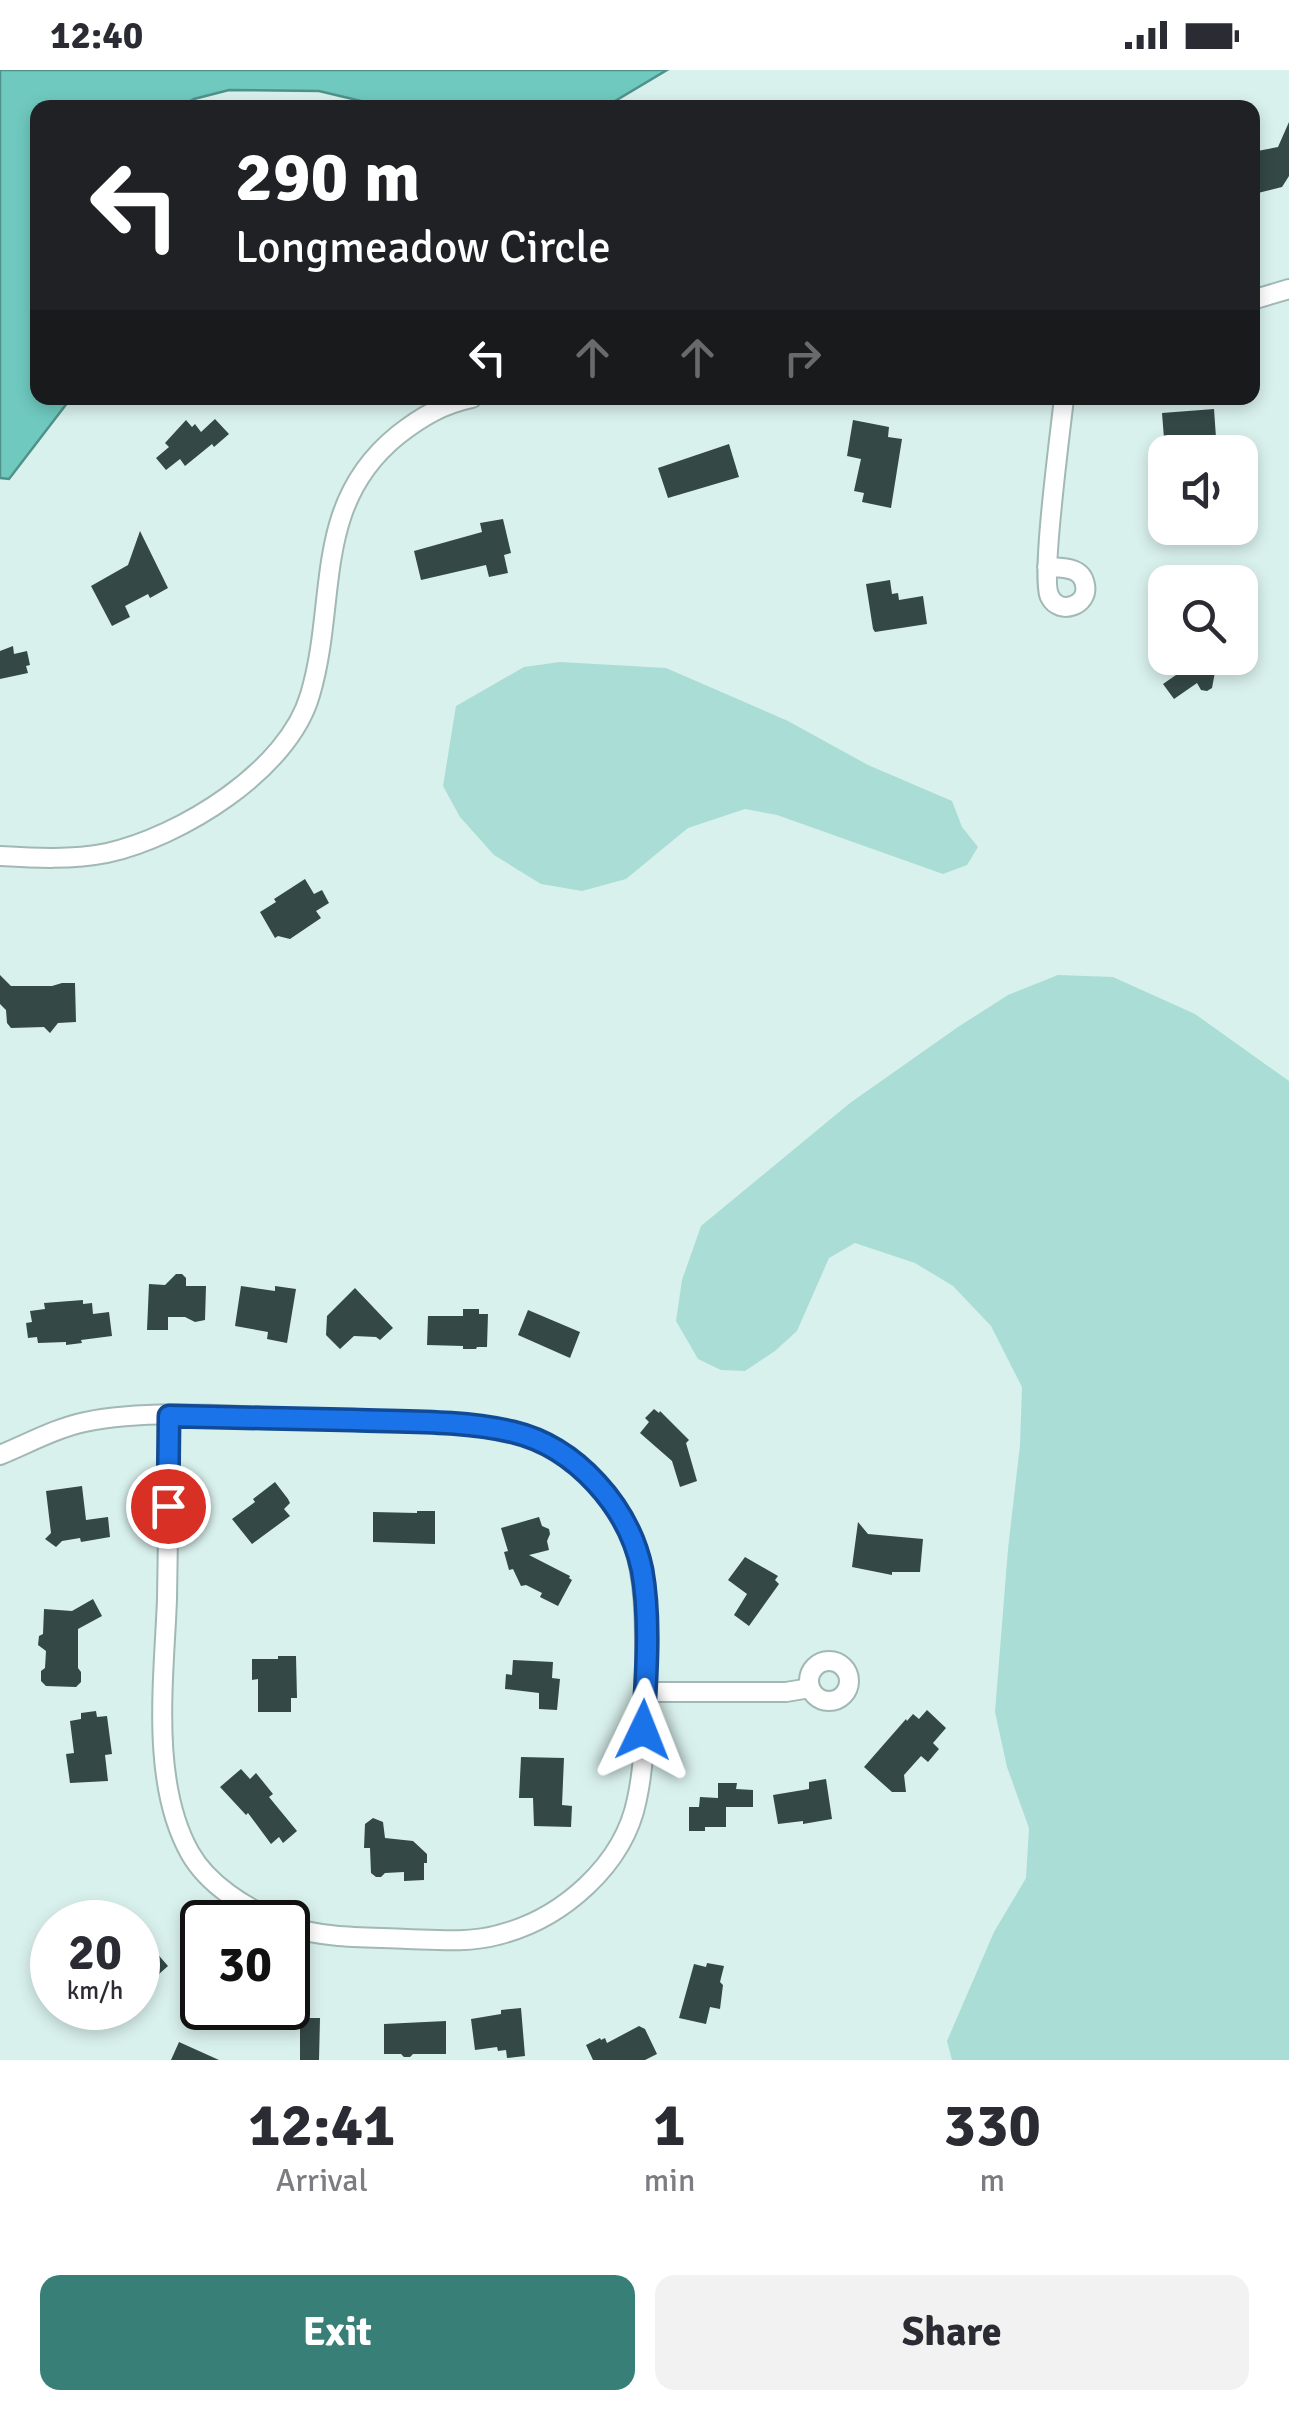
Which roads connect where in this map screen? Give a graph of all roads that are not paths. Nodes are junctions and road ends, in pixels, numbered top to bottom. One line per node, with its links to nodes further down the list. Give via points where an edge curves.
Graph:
1 (1289, 290): 2 (street)
2 (1260, 298)
3 (448, 405): 6 (street, via 394,438 348,495 310,697 276,754 216,805 158,837 80,857)
4 (1063, 405): 5 (street)
5 (1047, 567)
6 (0, 856)
7 (169, 1416): 8 (street, via 80,1423); 10 (street, via 479,1426 542,1444 594,1479 635,1546 646,1605); 11 (street, via 166,1786 191,1856)
8 (0, 1455)
9 (810, 1688): 10 (street)
10 (645, 1692): 12 (street, via 631,1819 595,1877 546,1917 500,1935 444,1940)
11 (237, 1900)
12 (310, 1932)

